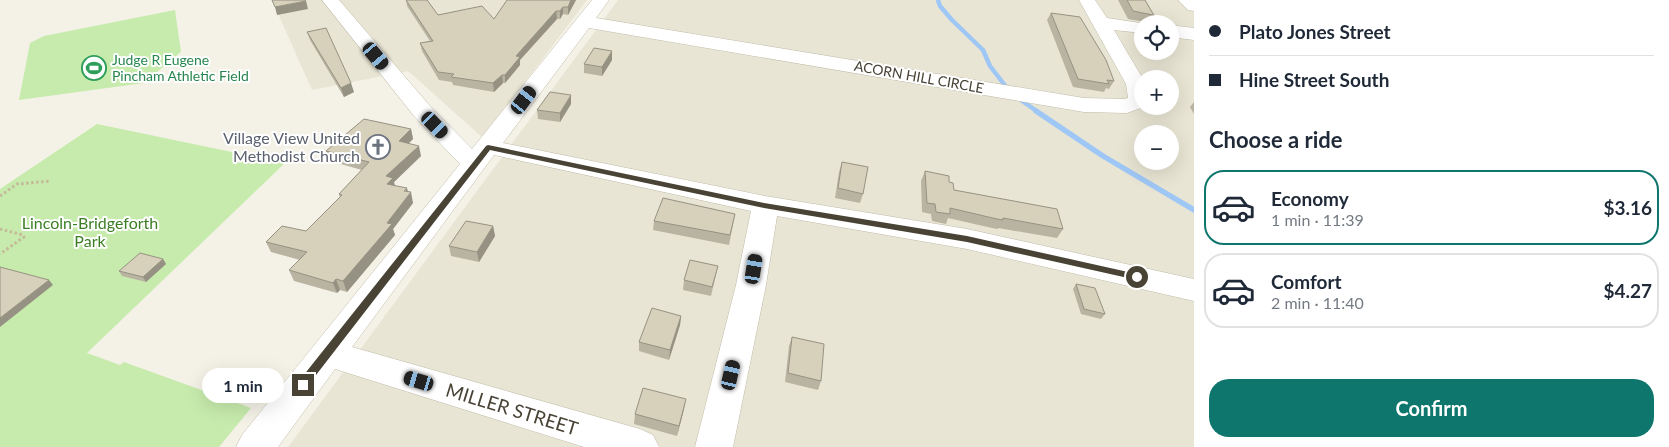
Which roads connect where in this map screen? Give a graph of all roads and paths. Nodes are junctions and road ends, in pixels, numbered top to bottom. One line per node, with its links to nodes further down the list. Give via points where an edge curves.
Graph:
1 (330, 0): 11 (street, via 422,111)
2 (601, 0): 6 (street)
3 (1087, 0): 7 (street, ACORN HILL CIRCLE)
4 (1186, 0): 5 (street)
5 (1194, 6)
6 (585, 22): 7 (street, ACORN HILL CIRCLE, via 1084,105 1127,106 1140,102 1136,84); 11 (street)
7 (1100, 23): 8 (street)
8 (1134, 27)
9 (1179, 33): 10 (street)
10 (1194, 34)
11 (481, 156): 14 (street); 18 (street)
12 (51, 181): 13 (path, via 17,184)
13 (0, 196)
14 (764, 205): 17 (street, via 967,239); 21 (street, via 752,285)
15 (0, 230): 16 (path, via 24,237)
16 (0, 254)
17 (1194, 290)
18 (326, 354): 19 (street); 20 (street, MILLER STREET)
19 (255, 447)
20 (640, 447)
21 (714, 447)

